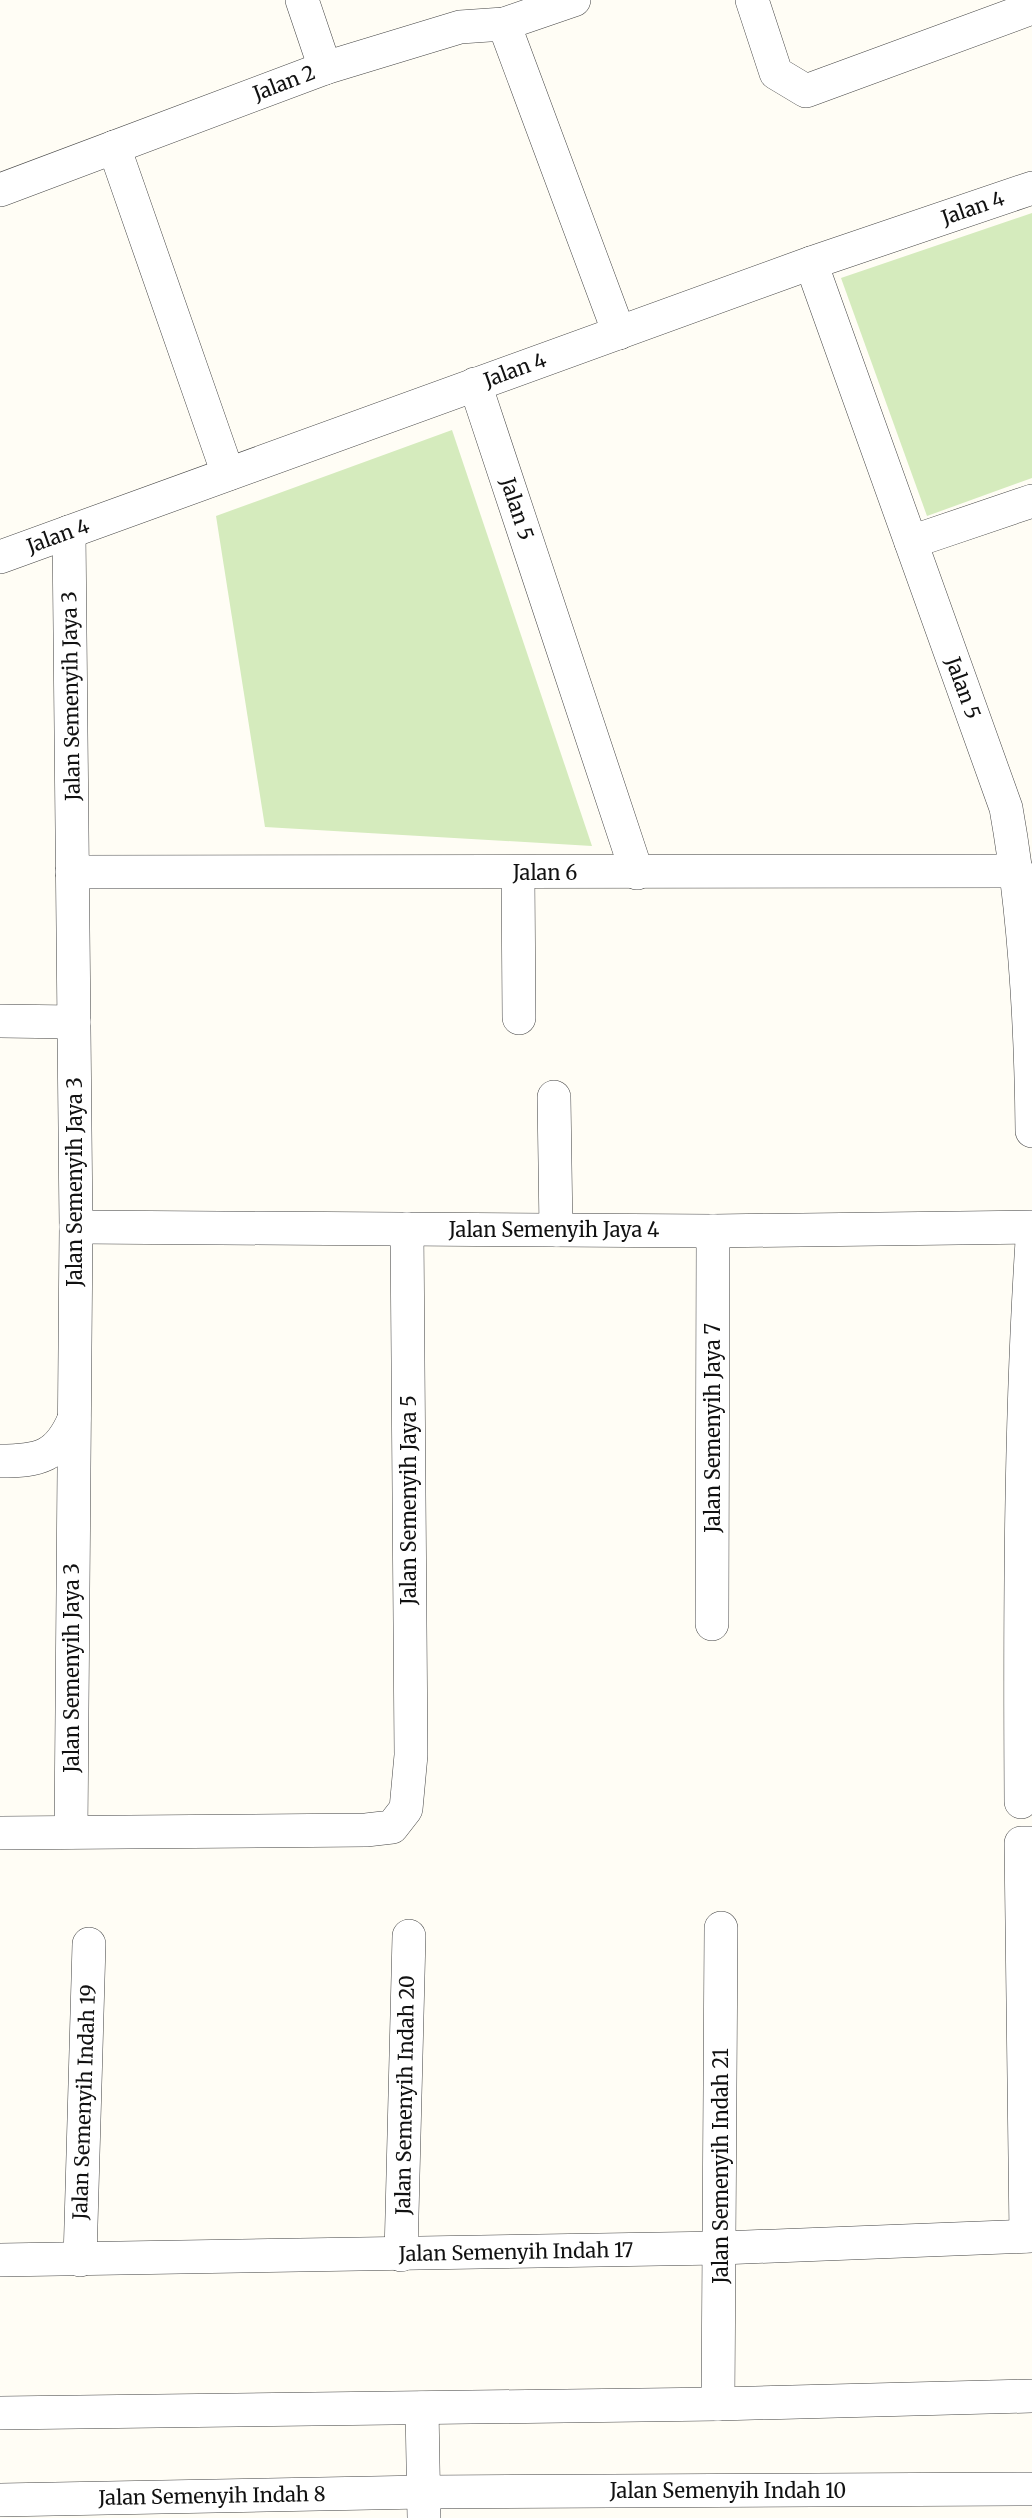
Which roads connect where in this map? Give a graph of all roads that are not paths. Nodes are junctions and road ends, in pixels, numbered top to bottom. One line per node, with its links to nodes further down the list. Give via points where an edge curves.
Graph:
1 (302, 0): 6 (street)
2 (574, 0): 5 (street, Jalan 2)
3 (752, 0): 4 (street, via 776,72 806,91)
4 (1032, 9)
5 (504, 24): 6 (street, Jalan 2, via 460,27); 11 (street)
6 (325, 68): 7 (street, Jalan 2)
7 (114, 147): 9 (street, Jalan 2); 13 (street)
8 (1032, 188): 10 (street, Jalan 4)
9 (0, 190)
10 (811, 263): 11 (street, Jalan 4); 16 (street, Jalan 5)
11 (619, 333): 12 (street, Jalan 4)
12 (475, 384): 13 (street, Jalan 4); 21 (street, Jalan 5)
13 (228, 474): 15 (street, Jalan 4)
14 (1032, 501): 16 (street)
15 (69, 532): 17 (street, Jalan 4); 19 (street, Jalan Semenyih Jaya 3)
16 (911, 542): 18 (street, Jalan 5, via 1006,808)
17 (0, 557)
18 (1017, 871): 21 (street, Jalan 6); 25 (street, Jalan 5)
19 (72, 872): 20 (street, Jalan 6); 24 (street, Jalan Semenyih Jaya 3)
20 (518, 873): 21 (street, Jalan 6); 22 (street)
21 (637, 873)
22 (519, 1018)
23 (0, 1021): 24 (street)
24 (74, 1022): 28 (street, Jalan Semenyih Jaya 3)
25 (1032, 1068): 27 (street, Jalan 5)
26 (554, 1097): 31 (street)
27 (1032, 1131)
28 (76, 1227): 30 (street, Jalan Semenyih Jaya 4); 35 (street, Jalan Semenyih Jaya 3)
29 (1032, 1227): 32 (street, Jalan Semenyih Jaya 4)
30 (407, 1229): 31 (street, Jalan Semenyih Jaya 4); 40 (street, Jalan Semenyih Jaya 5, via 410,1770 406,1809 392,1827 366,1830)
31 (556, 1230): 32 (street, Jalan Semenyih Jaya 4)
32 (713, 1231): 38 (street, Jalan Semenyih Jaya 7)
33 (1032, 1241): 34 (street)
34 (1029, 1333): 37 (street)
35 (74, 1419): 36 (street, via 65,1440 48,1455); 40 (street, Jalan Semenyih Jaya 3)
36 (0, 1461)
37 (1026, 1611): 39 (street)
38 (712, 1624)
39 (1021, 1802)
40 (71, 1832): 41 (street)
41 (0, 1833)
42 (1027, 1843): 46 (street)
43 (721, 1928): 47 (street, Jalan Semenyih Indah 21)
44 (409, 1936): 48 (street, Jalan Semenyih Indah 20)
45 (89, 1944): 49 (street, Jalan Semenyih Indah 19)
46 (1029, 2236): 47 (street, Jalan Semenyih Indah 17)
47 (721, 2248): 48 (street, Jalan Semenyih Indah 17); 52 (street, Jalan Semenyih Indah 21)
48 (400, 2255): 49 (street, Jalan Semenyih Indah 17)
49 (80, 2259): 50 (street, Jalan Semenyih Indah 17)
50 (0, 2260)
51 (1032, 2396): 52 (street)
52 (718, 2404): 53 (street)
53 (422, 2408): 54 (street); 58 (street)
54 (0, 2413)
55 (1032, 2489): 57 (street, Jalan Semenyih Indah 10)
56 (0, 2500): 59 (street, Jalan Semenyih Indah 8)
57 (904, 2504): 58 (street, Jalan Semenyih Indah 10)
58 (424, 2505): 59 (street, Jalan Semenyih Indah 8)
59 (332, 2506)

